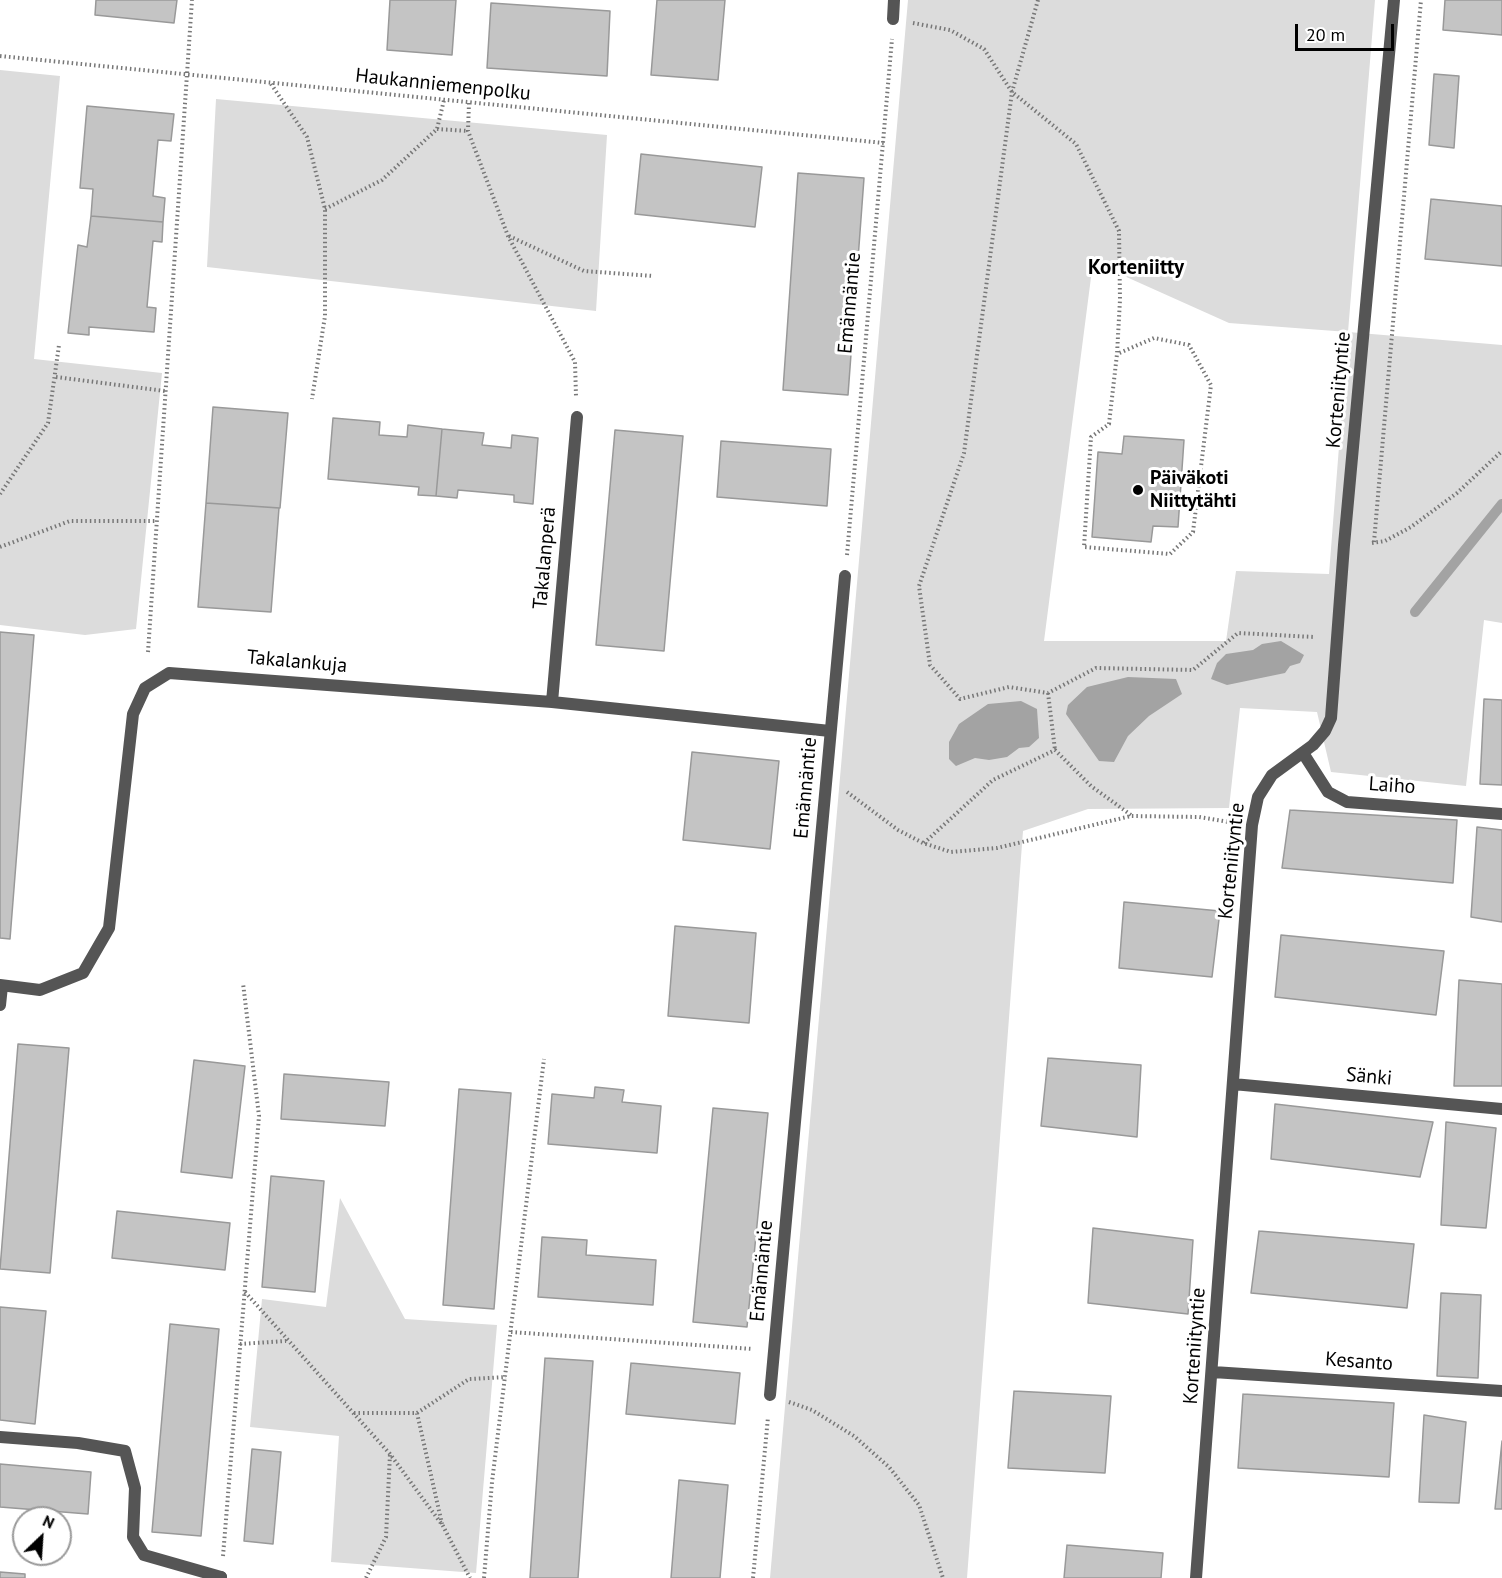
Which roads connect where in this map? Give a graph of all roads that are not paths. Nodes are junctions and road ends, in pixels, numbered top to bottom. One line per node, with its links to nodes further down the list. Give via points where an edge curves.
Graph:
1 (894, 0): 3 (street)
2 (1394, 0): 8 (street, Korteniityntie, via 1331,718 1325,731)
3 (893, 19)
4 (577, 417): 6 (street, Takalanperä)
5 (845, 576): 7 (street, Emännäntie)
6 (552, 702): 7 (street, Takalankuja); 10 (street, Takalankuja, via 169,673 144,688 133,714 109,928 83,973 40,990)
7 (830, 731): 16 (street, Emännäntie)
8 (1303, 753): 9 (street, Laiho, via 1328,792 1347,802); 12 (street, Korteniityntie, via 1272,775 1258,797 1252,825)
9 (1502, 814)
10 (1, 985): 11 (street)
11 (0, 1005)
12 (1233, 1084): 13 (street, Sänki); 14 (street, Korteniityntie)
13 (1502, 1109)
14 (1213, 1372): 15 (street, Kesanto); 19 (street, Korteniityntie)
15 (1502, 1391)
16 (770, 1395)
17 (0, 1437): 18 (street, via 125,1451 135,1488 133,1537 144,1555)
18 (221, 1578)
19 (1196, 1578)

